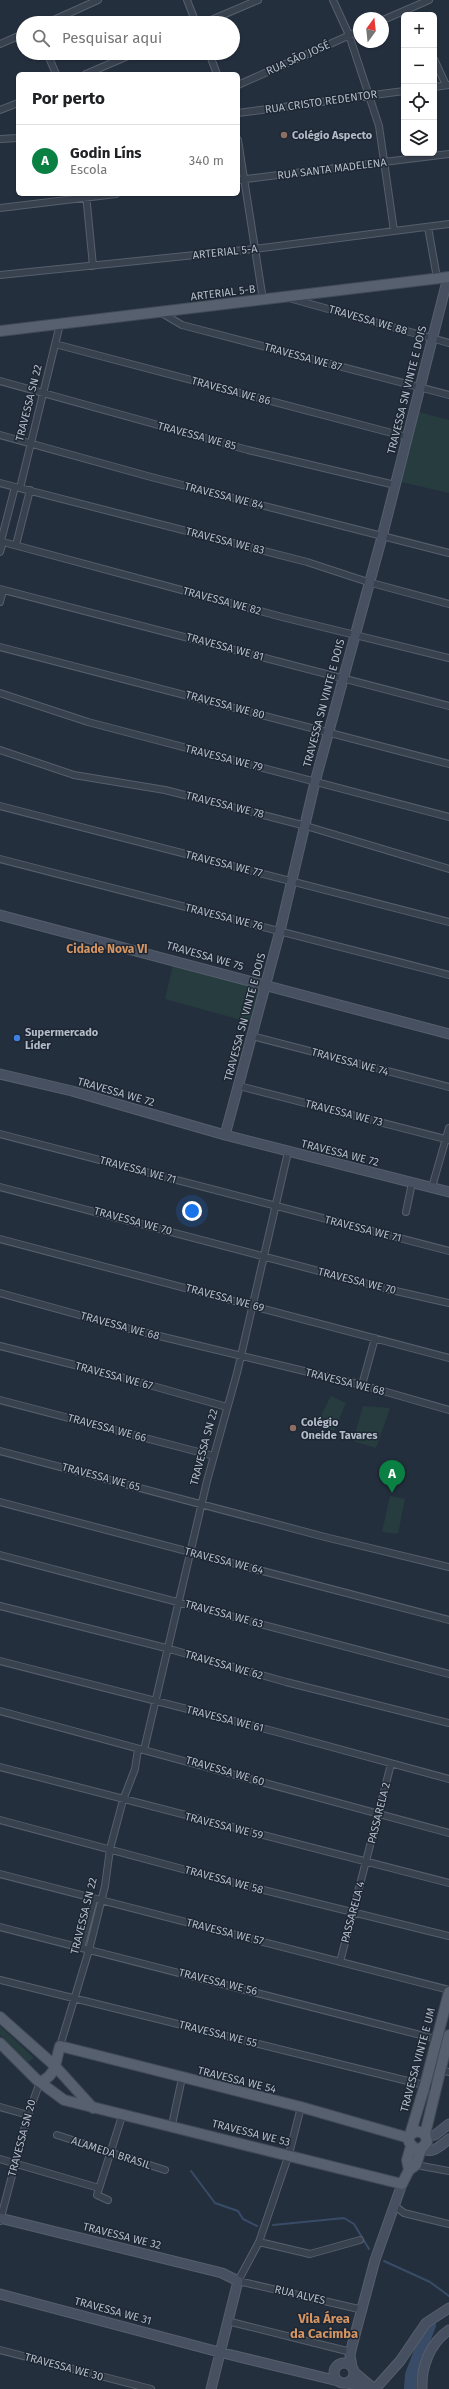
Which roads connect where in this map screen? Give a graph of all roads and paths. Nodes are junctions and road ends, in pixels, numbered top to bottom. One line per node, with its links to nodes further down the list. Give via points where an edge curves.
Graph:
1 (187, 0): 9 (street)
2 (258, 0): 10 (street)
3 (333, 0): 13 (street)
4 (429, 0): 6 (street)
5 (95, 1): 8 (street)
6 (410, 8): 7 (street); 11 (street)
7 (412, 12)
8 (62, 16)
9 (193, 16)
10 (220, 16)
11 (389, 17)
12 (353, 33): 13 (street, RUA SÃO JOSÉ)
13 (349, 35): 23 (street, RUA SÃO JOSÉ); 27 (street)
14 (16, 37): 15 (street)
15 (0, 44)
16 (50, 60): 20 (street)
17 (119, 60): 21 (street)
18 (212, 60): 22 (street)
19 (437, 65): 24 (street)
20 (55, 72)
21 (91, 72)
22 (217, 72)
23 (240, 84)
24 (448, 85): 25 (street)
25 (437, 87)
26 (401, 91): 27 (street, RUA CRISTO REDENTOR)
27 (370, 95): 30 (street, RUA CRISTO REDENTOR); 34 (street)
28 (16, 104): 29 (street)
29 (0, 110)
30 (240, 114)
31 (16, 138): 32 (street)
32 (0, 139)
33 (449, 154): 34 (street, RUA SANTA MADELENA)
34 (386, 163): 36 (street, RUA SANTA MADELENA); 41 (street)
35 (240, 167): 36 (street)
36 (241, 180): 42 (street)
37 (86, 196): 38 (street); 43 (street)
38 (0, 208)
39 (449, 224): 40 (street, ARTERIAL 5-A)
40 (428, 227): 41 (street, ARTERIAL 5-A); 45 (street)
41 (394, 231): 42 (street, ARTERIAL 5-A)
42 (254, 249): 43 (street, ARTERIAL 5-A); 48 (street)
43 (93, 266): 44 (street, ARTERIAL 5-A)
44 (0, 275)
45 (445, 277): 46 (street, TRAVESSA SN VINTE E DOIS); 47 (main road, ARTERIAL 5-B)
46 (447, 290): 52 (street, TRAVESSA SN VINTE E DOIS)
47 (288, 298): 48 (main road, ARTERIAL 5-B); 52 (street, TRAVESSA WE 88)
48 (263, 300): 49 (main road, ARTERIAL 5-B)
49 (160, 312): 50 (main road, ARTERIAL 5-B); 56 (street, TRAVESSA WE 87, via 176,323 186,326)
50 (60, 324): 51 (main road, ARTERIAL 5-B); 54 (street, TRAVESSA SN 22)
51 (0, 331)
52 (432, 338): 53 (street, TRAVESSA WE 88); 56 (street, TRAVESSA SN VINTE E DOIS)
53 (449, 343)
54 (55, 344): 57 (street, TRAVESSA SN 22); 60 (street, TRAVESSA WE 86)
55 (0, 381): 57 (street, TRAVESSA WE 85)
56 (419, 388): 58 (street, TRAVESSA WE 87); 60 (street, TRAVESSA SN VINTE E DOIS)
57 (43, 394): 61 (street, TRAVESSA SN 22); 63 (street, TRAVESSA WE 85, via 248,450)
58 (449, 395)
59 (0, 435): 61 (street, TRAVESSA WE 84)
60 (407, 437): 63 (street, TRAVESSA SN VINTE E DOIS)
61 (32, 443): 64 (street, TRAVESSA SN 22); 66 (street, TRAVESSA WE 84, via 150,478)
62 (0, 483): 64 (street, TRAVESSA WE 83)
63 (395, 485): 66 (street, TRAVESSA SN VINTE E DOIS)
64 (18, 488): 65 (street, TRAVESSA WE 83); 67 (street, TRAVESSA SN 22)
65 (30, 490): 68 (street); 71 (street, TRAVESSA WE 83, via 307,562)
66 (382, 536): 70 (street, TRAVESSA WE 84); 71 (street, TRAVESSA SN VINTE E DOIS)
67 (2, 539): 68 (street, TRAVESSA WE 82); 69 (street, TRAVESSA SN 22)
68 (16, 545): 75 (street, TRAVESSA WE 82, via 282,617)
69 (0, 552)
70 (449, 553)
71 (368, 582): 74 (street, TRAVESSA WE 83); 75 (street, TRAVESSA SN VINTE E DOIS)
72 (2, 589): 73 (street); 78 (street, TRAVESSA WE 81)
73 (0, 602)
74 (449, 604)
75 (355, 633): 77 (street, TRAVESSA WE 82); 78 (street, TRAVESSA SN VINTE E DOIS)
76 (0, 646): 81 (street, TRAVESSA WE 80)
77 (449, 658)
78 (343, 679): 80 (street, TRAVESSA WE 81); 81 (street, TRAVESSA SN VINTE E DOIS)
79 (0, 693): 84 (street, TRAVESSA WE 79, via 88,722)
80 (449, 706)
81 (328, 734): 83 (street, TRAVESSA WE 80); 84 (street, TRAVESSA SN VINTE E DOIS)
82 (0, 750): 87 (street, TRAVESSA WE 78, via 74,775 180,794)
83 (449, 764)
84 (315, 782): 86 (street, TRAVESSA WE 79); 87 (street, TRAVESSA SN VINTE E DOIS)
85 (0, 806): 90 (street, TRAVESSA WE 77)
86 (449, 817)
87 (306, 826): 89 (street, TRAVESSA WE 78); 90 (street, TRAVESSA SN VINTE E DOIS)
88 (0, 859): 93 (street, TRAVESSA WE 76)
89 (449, 869)
90 (292, 881): 92 (street, TRAVESSA WE 77); 93 (street, TRAVESSA SN VINTE E DOIS)
91 (0, 915): 95 (street, TRAVESSA WE 75)
92 (449, 922)
93 (280, 931): 94 (street, TRAVESSA WE 76); 95 (street, TRAVESSA SN VINTE E DOIS)
94 (449, 975)
95 (265, 986): 96 (street, TRAVESSA WE 75); 97 (street, TRAVESSA SN VINTE E DOIS)
96 (449, 1034)
97 (252, 1036): 99 (street, TRAVESSA SN VINTE E DOIS); 100 (street, TRAVESSA WE 74)
98 (0, 1074): 103 (street, TRAVESSA WE 72, via 72,1091)
99 (239, 1086): 103 (street, TRAVESSA SN VINTE E DOIS); 104 (street, TRAVESSA WE 73)
100 (449, 1087)
101 (449, 1128): 104 (street)
102 (0, 1134): 110 (street, TRAVESSA WE 71)
103 (225, 1135): 105 (street, TRAVESSA WE 72)
104 (447, 1140): 108 (street)
105 (288, 1152): 106 (street, TRAVESSA WE 72); 110 (street, TRAVESSA SN 22)
106 (412, 1183): 108 (street, TRAVESSA WE 72); 111 (street)
107 (0, 1186): 114 (street, TRAVESSA WE 70)
108 (432, 1187): 109 (street, TRAVESSA WE 72)
109 (449, 1192)
110 (276, 1207): 113 (street, TRAVESSA WE 71); 114 (street, TRAVESSA SN 22)
111 (406, 1212)
112 (0, 1239): 117 (street, TRAVESSA WE 69)
113 (449, 1251)
114 (265, 1257): 116 (street, TRAVESSA WE 70); 117 (street, TRAVESSA SN 22)
115 (0, 1293): 120 (street, TRAVESSA WE 68)
116 (449, 1303)
117 (253, 1306): 118 (street, TRAVESSA WE 69); 120 (street, TRAVESSA SN 22)
118 (374, 1338): 121 (street, TRAVESSA WE 69); 122 (street)
119 (0, 1346): 124 (street, TRAVESSA WE 67, via 114,1375)
120 (241, 1356): 122 (street, TRAVESSA WE 68); 124 (street, TRAVESSA SN 22)
121 (449, 1358)
122 (362, 1385): 125 (street, TRAVESSA WE 68)
123 (0, 1400): 127 (street, TRAVESSA WE 66)
124 (227, 1408): 127 (street, TRAVESSA SN 22)
125 (449, 1410)
126 (0, 1451): 129 (street, TRAVESSA WE 65)
127 (214, 1456): 129 (street, TRAVESSA SN 22)
128 (0, 1502): 130 (street, TRAVESSA WE 64)
129 (201, 1503): 130 (street, TRAVESSA SN 22); 132 (street, TRAVESSA WE 65)
130 (192, 1553): 133 (street, TRAVESSA SN 22); 135 (street, TRAVESSA WE 64)
131 (0, 1555): 133 (street, TRAVESSA WE 63)
132 (449, 1567)
133 (180, 1602): 136 (street, TRAVESSA SN 22); 138 (street, TRAVESSA WE 63)
134 (0, 1606): 136 (street, TRAVESSA WE 62)
135 (449, 1620)
136 (166, 1648): 139 (street, TRAVESSA SN 22); 141 (street, TRAVESSA WE 62, via 286,1682)
137 (0, 1661): 139 (street, TRAVESSA WE 61)
138 (449, 1674)
139 (155, 1701): 142 (street, TRAVESSA SN 22); 143 (street, TRAVESSA WE 61)
140 (0, 1711): 142 (street, TRAVESSA WE 60)
141 (449, 1723)
142 (141, 1749): 146 (street, TRAVESSA SN 22); 147 (street, TRAVESSA WE 60)
143 (391, 1764): 145 (street, TRAVESSA WE 61); 147 (street, PASSARELA 2)
144 (0, 1767): 146 (street, TRAVESSA WE 59)
145 (449, 1780)
146 (123, 1800): 150 (street, TRAVESSA SN 22); 151 (street, TRAVESSA WE 59)
147 (379, 1813): 149 (street, TRAVESSA WE 60); 151 (street, PASSARELA 2)
148 (0, 1820): 150 (street, TRAVESSA WE 58)
149 (449, 1833)
150 (110, 1849): 155 (street, TRAVESSA SN 22); 156 (street, TRAVESSA WE 58)
151 (366, 1862): 153 (street, TRAVESSA WE 59); 156 (street, PASSARELA 4)
152 (0, 1874): 154 (street, TRAVESSA WE 57)
153 (449, 1883)
154 (94, 1899): 155 (street, TRAVESSA WE 57); 159 (street, TRAVESSA SN 22)
155 (102, 1900): 160 (street, TRAVESSA SN 22); 161 (street, TRAVESSA WE 57)
156 (353, 1913): 158 (street, TRAVESSA WE 58); 161 (street, PASSARELA 4)
157 (0, 1927): 159 (street, TRAVESSA WE 56)
158 (449, 1936)
159 (81, 1948): 160 (street, TRAVESSA WE 56)
160 (89, 1950): 164 (street, TRAVESSA SN 22); 167 (street, TRAVESSA WE 56)
161 (340, 1962): 163 (street, TRAVESSA WE 57)
162 (0, 1980): 164 (street, TRAVESSA WE 55)
163 (449, 1991): 167 (main road, TRAVESSA VINTE E UM)
164 (73, 1998): 169 (street, TRAVESSA SN 22); 176 (street, TRAVESSA WE 55)
165 (0, 2017): 172 (main road)
166 (449, 2035): 173 (main road)
167 (436, 2039): 176 (main road, TRAVESSA VINTE E UM)
168 (0, 2043): 171 (main road, TRAVESSA WE 53)
169 (60, 2046): 172 (main road, TRAVESSA SN 22); 174 (main road, TRAVESSA WE 54)
170 (0, 2052): 171 (street)
171 (11, 2054): 175 (main road, TRAVESSA WE 53)
172 (54, 2065): 175 (main road, TRAVESSA SN 22, via 51,2076); 179 (main road)
173 (445, 2071): 177 (main road)
174 (182, 2078): 180 (main road, TRAVESSA WE 54); 184 (street)
175 (40, 2082): 179 (main road, TRAVESSA WE 53, via 64,2100); 181 (street, TRAVESSA SN 20)
176 (425, 2085): 177 (street, TRAVESSA WE 55); 188 (main road, TRAVESSA VINTE E UM)
177 (436, 2088): 186 (main road)
178 (0, 2107): 181 (street)
179 (93, 2108): 182 (main road, TRAVESSA WE 53)
180 (301, 2108): 188 (main road, TRAVESSA WE 54); 190 (street)
181 (28, 2115): 192 (street, TRAVESSA SN 20)
182 (122, 2116): 184 (main road, TRAVESSA WE 53); 189 (street)
183 (449, 2124): 186 (street, via 435,2135)
184 (172, 2126): 190 (main road, TRAVESSA WE 53)
185 (58, 2135): 189 (street, ALAMEDA BRASIL)
186 (426, 2135): 188 (main road, via 427,2142); 188 (main road, TRAVESSA WE 54, via 417,2131)
187 (449, 2140): 188 (street, via 430,2152)
188 (414, 2143): 193 (main road, via 407,2160)
189 (109, 2152): 194 (street, ALAMEDA BRASIL); 197 (street)
190 (289, 2154): 196 (main road, TRAVESSA WE 53); 203 (street)
191 (0, 2159): 192 (street)
192 (15, 2163): 197 (street); 200 (street, TRAVESSA SN 20)
193 (413, 2167): 195 (street); 196 (main road)
194 (165, 2170)
195 (449, 2171)
196 (402, 2184): 199 (street)
197 (99, 2188): 198 (street, via 97,2195)
198 (108, 2200)
199 (395, 2206): 201 (street, via 404,2214); 207 (street, via 375,2260)
200 (0, 2219): 204 (street, TRAVESSA WE 32)
201 (449, 2224)
202 (360, 2240): 203 (street, via 310,2254)
203 (259, 2242): 204 (street)
204 (238, 2280): 207 (street, RUA ALVES); 208 (street)
205 (0, 2294): 212 (street, TRAVESSA WE 31)
206 (448, 2308): 219 (street, via 423,2327 400,2361)
207 (363, 2310): 210 (street)
208 (227, 2321): 210 (street); 212 (street)
209 (449, 2330): 220 (street, via 435,2344 427,2358 423,2370)
210 (349, 2348): 213 (street); 214 (street)
211 (0, 2350): 217 (street, TRAVESSA WE 30)
212 (219, 2352): 215 (street, TRAVESSA WE 31); 218 (street)
213 (341, 2364): 214 (street, via 347,2364); 215 (street, via 336,2367 334,2373)
214 (353, 2370): 216 (street, via 353,2377); 219 (street)
215 (338, 2381): 216 (street)
216 (347, 2383): 219 (street)
217 (151, 2389)
218 (210, 2389)
219 (375, 2389)
220 (422, 2389)

